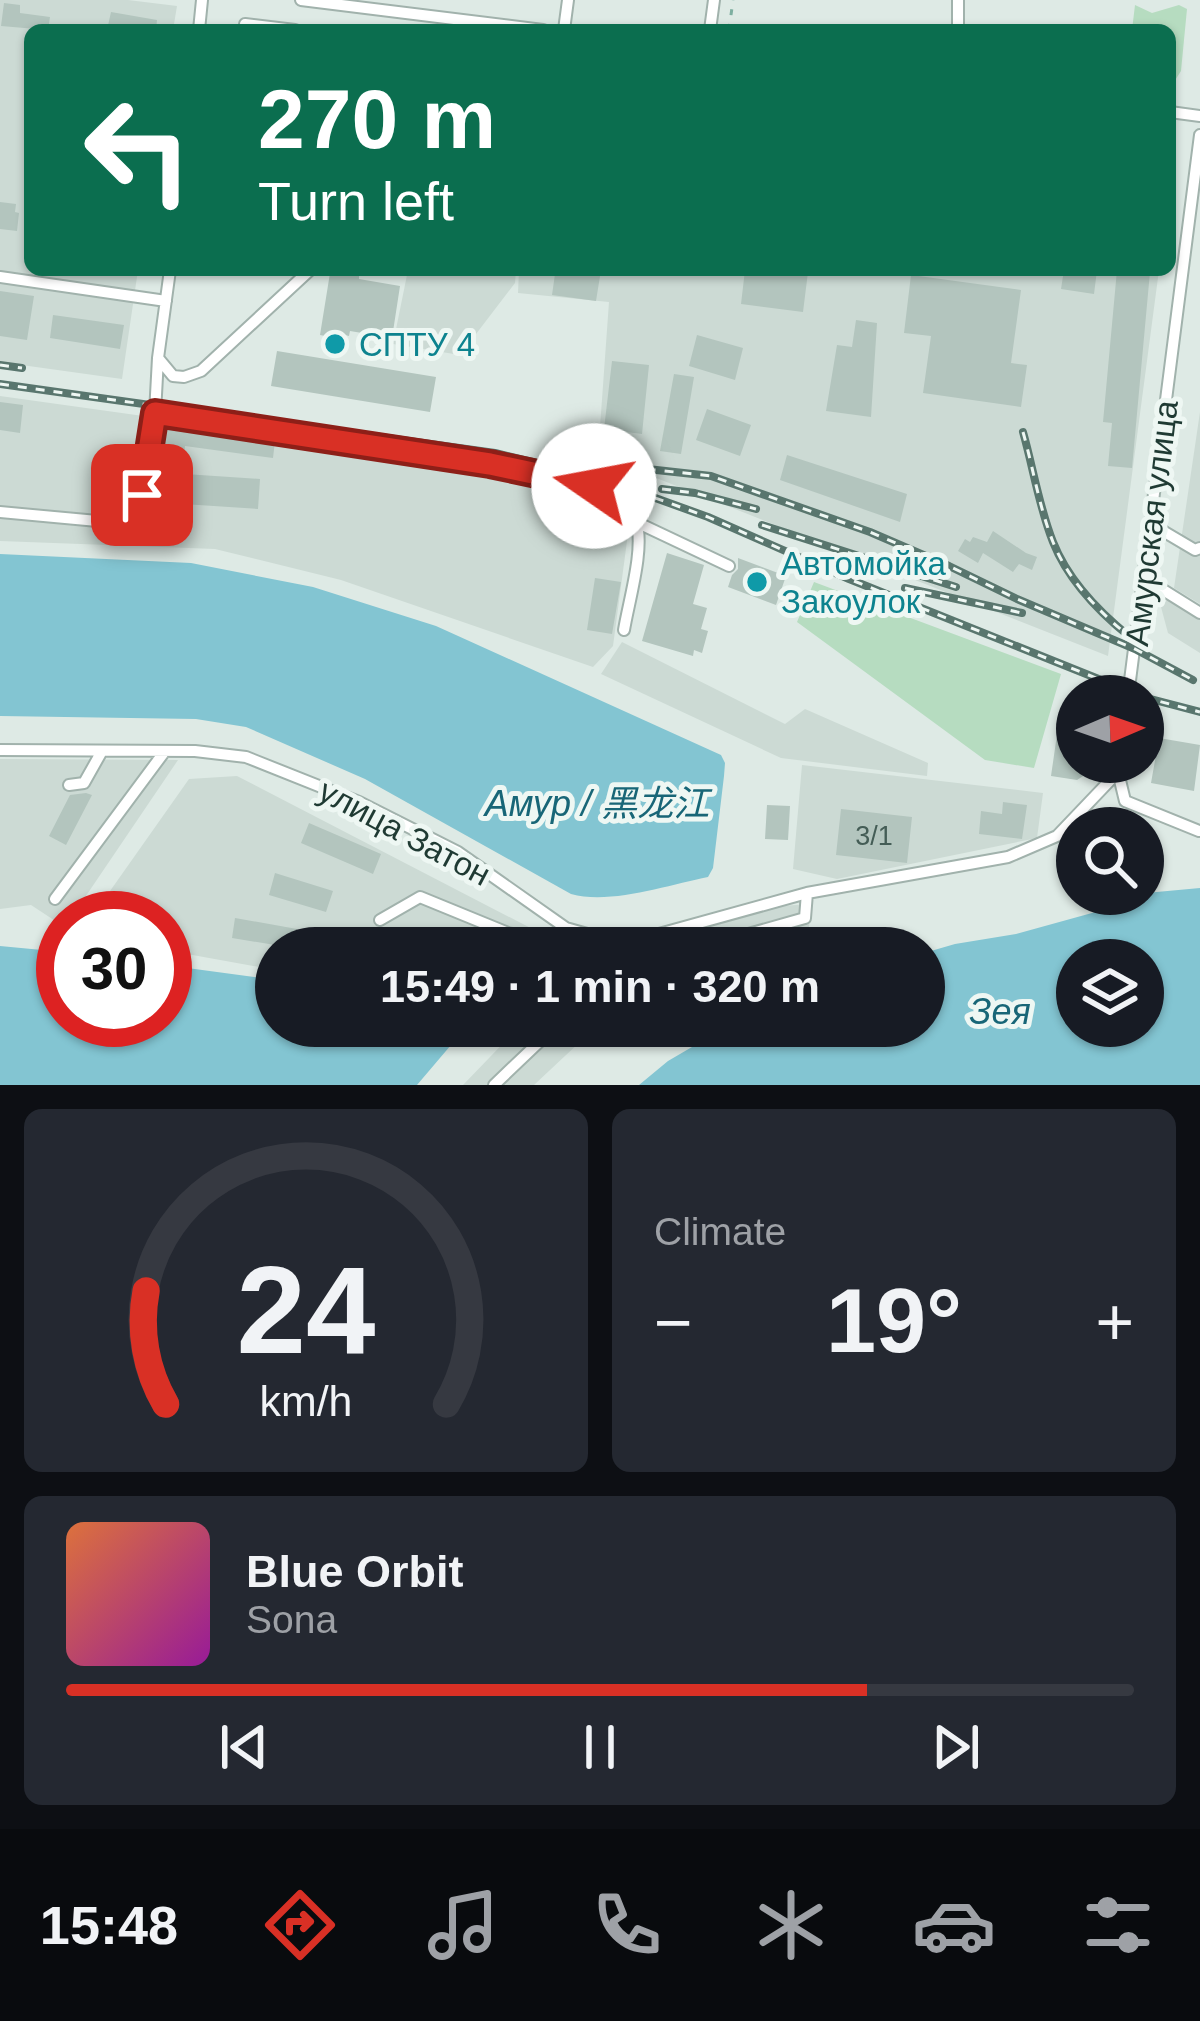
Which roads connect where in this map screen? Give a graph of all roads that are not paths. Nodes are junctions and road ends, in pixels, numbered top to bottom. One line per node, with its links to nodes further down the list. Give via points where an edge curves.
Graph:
1 (301, 0): 2 (street)
2 (495, 24)
3 (1200, 135): 12 (street, Амурская улица)
4 (169, 276): 7 (street)
5 (304, 276): 8 (street, via 201,371 173,376)
6 (0, 277): 7 (street)
7 (166, 301): 8 (street)
8 (158, 358): 9 (street)
9 (156, 410): 10 (street, via 142,495 119,524); 11 (street, via 594,486 623,494)
10 (0, 512)
11 (637, 522): 14 (street); 17 (street, via 640,549)
12 (1150, 524): 13 (street); 15 (street, Амурская улица)
13 (1200, 548)
14 (730, 566)
15 (1144, 578): 16 (street); 18 (street, Амурская улица)
16 (1200, 613)
17 (624, 630)
18 (1132, 675)
19 (0, 751): 20 (street, улица Затон)
20 (102, 751): 21 (street, улица Затон); 24 (street, via 84,783)
21 (165, 751): 26 (street); 30 (street, улица Затон, via 246,757 358,802 458,852)
22 (1105, 783): 27 (street, улица Затон, via 1057,836 1007,856)
23 (1122, 783): 25 (street, via 1125,801)
24 (69, 784)
25 (1199, 832)
26 (61, 891)
27 (807, 893): 31 (street, улица Затон); 32 (street, via 805,918)
28 (380, 920): 29 (street, via 420,897)
29 (493, 927)
30 (565, 927)
31 (684, 927)
32 (773, 927)
33 (534, 1047): 34 (street)
34 (494, 1085)

